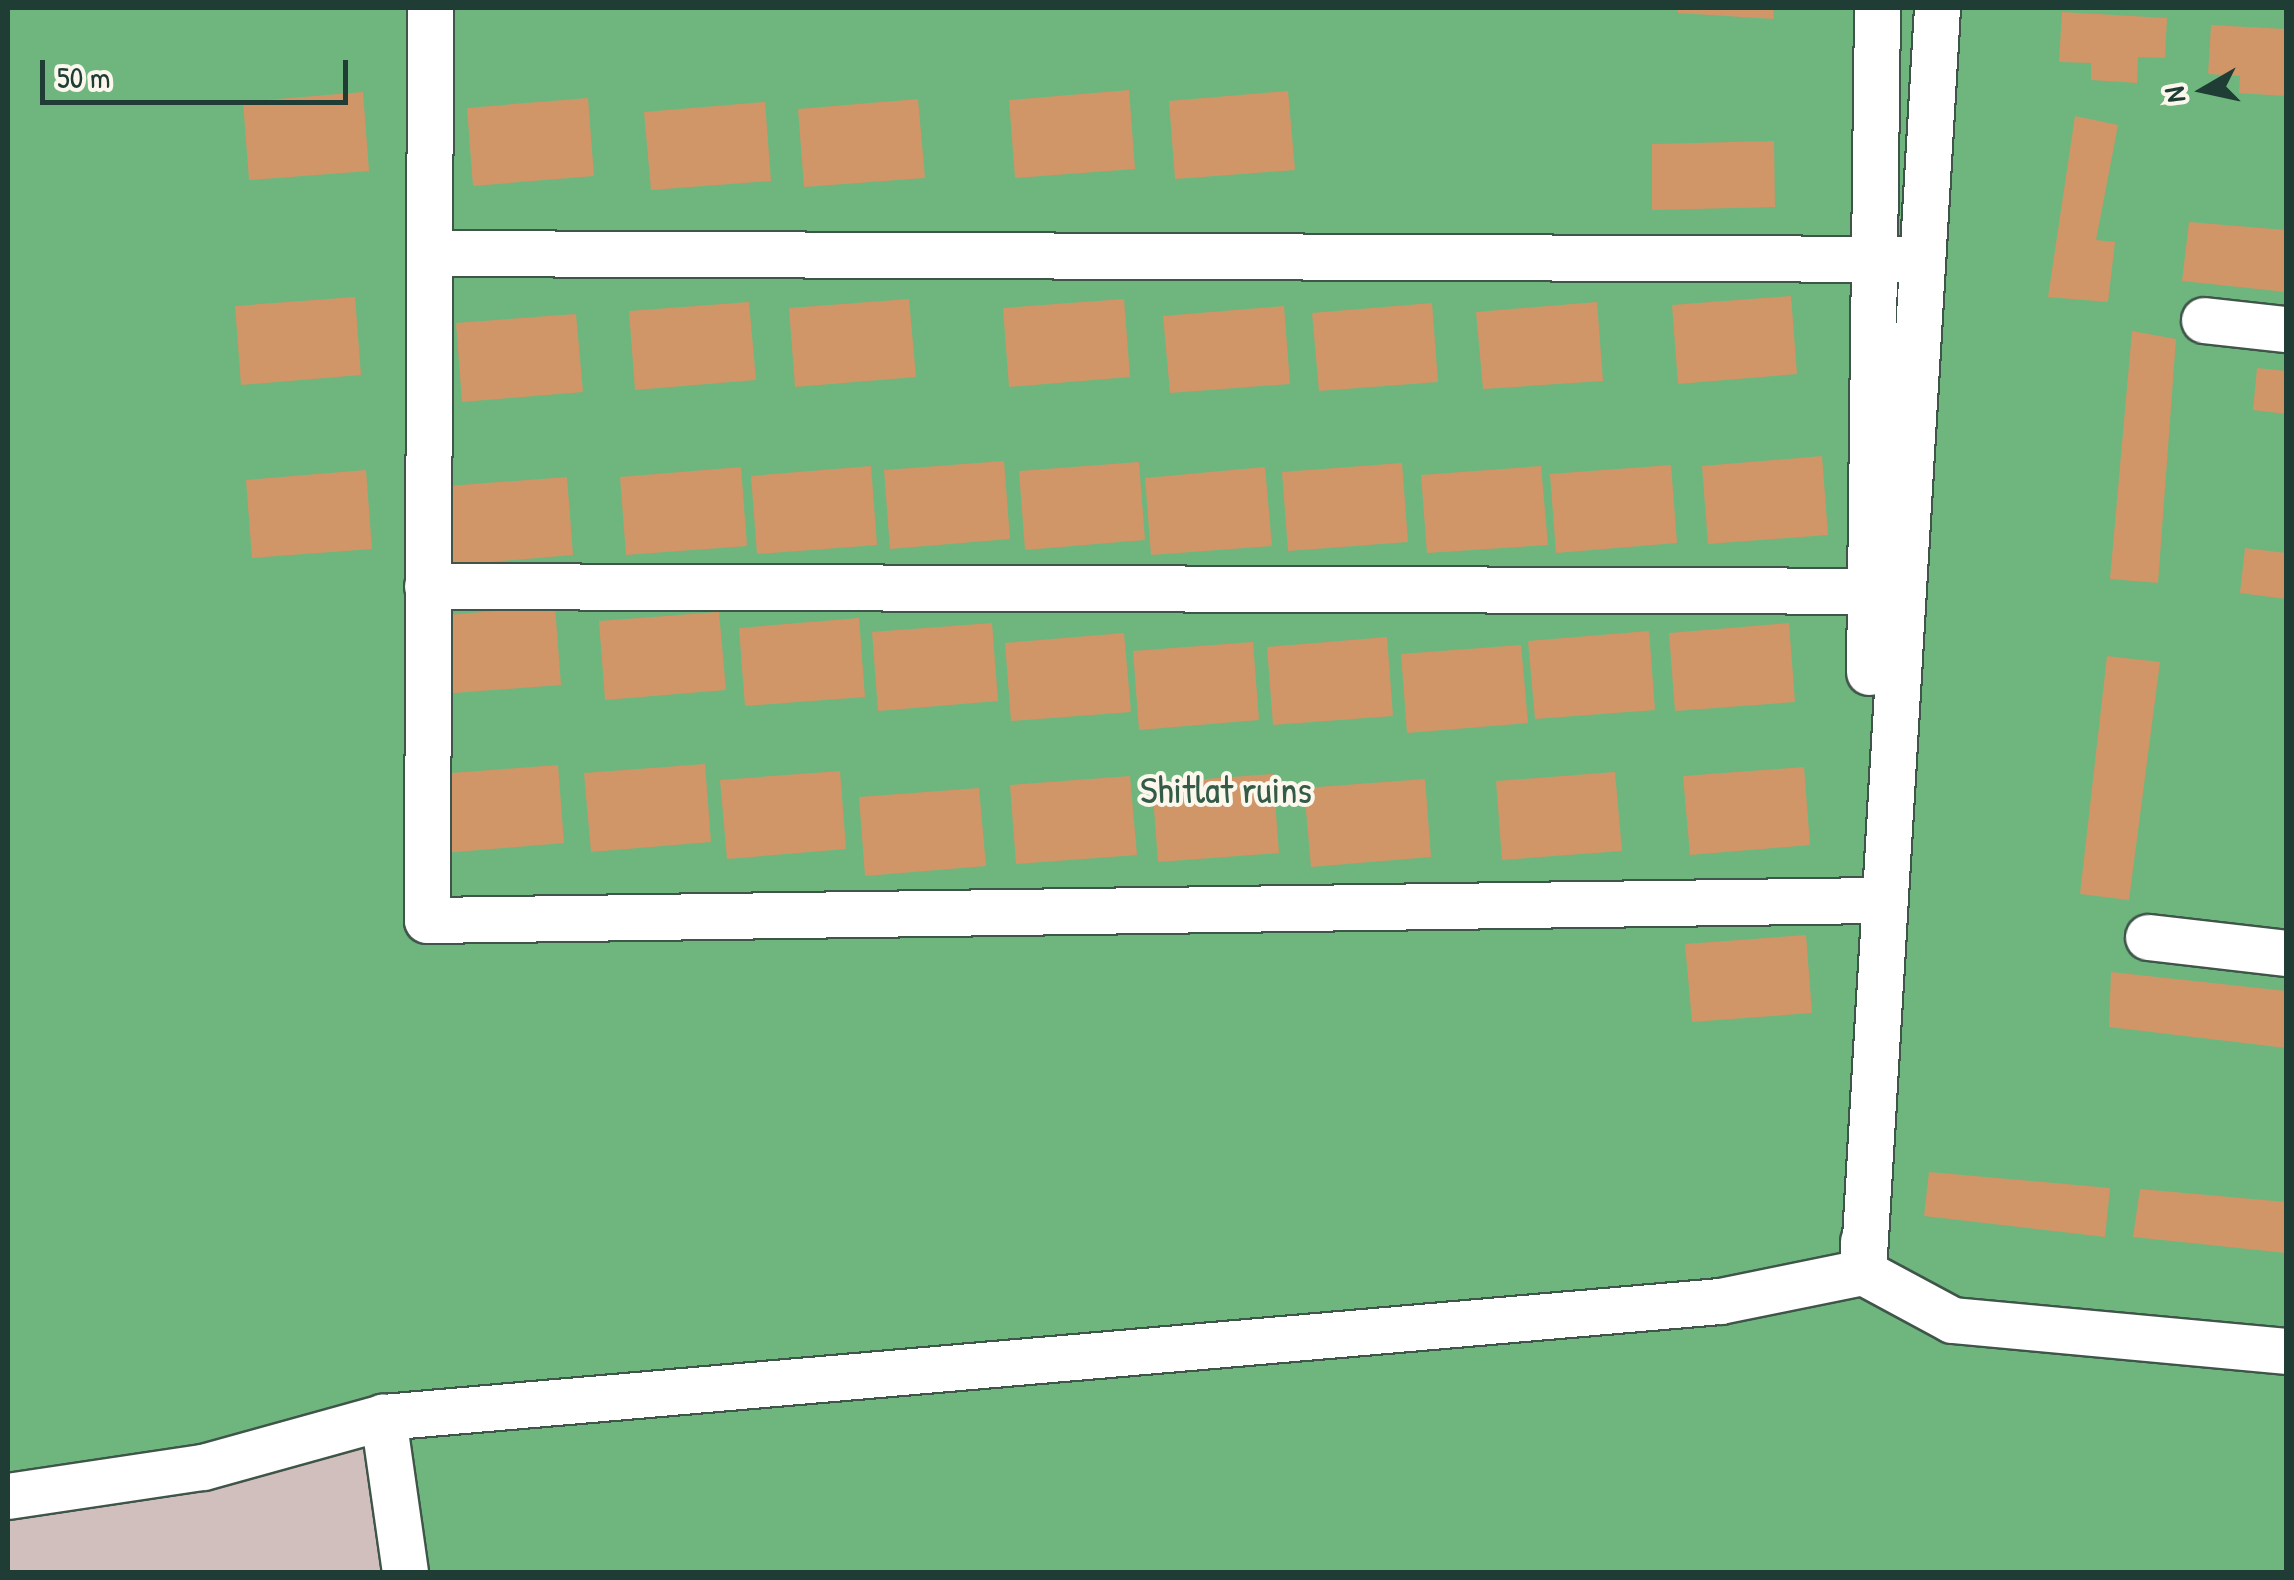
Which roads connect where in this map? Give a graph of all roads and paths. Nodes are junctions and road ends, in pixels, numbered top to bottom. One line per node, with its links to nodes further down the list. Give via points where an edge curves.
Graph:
1 (430, 8): 4 (street)
2 (1877, 8): 5 (street)
3 (1938, 8): 6 (street)
4 (429, 253): 5 (street); 9 (street)
5 (1874, 259): 6 (street); 10 (street)
6 (1922, 259): 10 (street)
7 (2204, 320): 8 (street)
8 (2286, 329)
9 (427, 586): 10 (street); 11 (street, via 426,920)
10 (1887, 591): 11 (street)
11 (1876, 900): 14 (street)
12 (2148, 937): 13 (street)
13 (2286, 953)
14 (1862, 1272): 15 (street, via 1952,1320); 16 (street, via 1720,1301)
15 (2286, 1351)
16 (382, 1417): 17 (street, via 203,1466); 18 (street)
17 (8, 1496)
18 (405, 1572)

